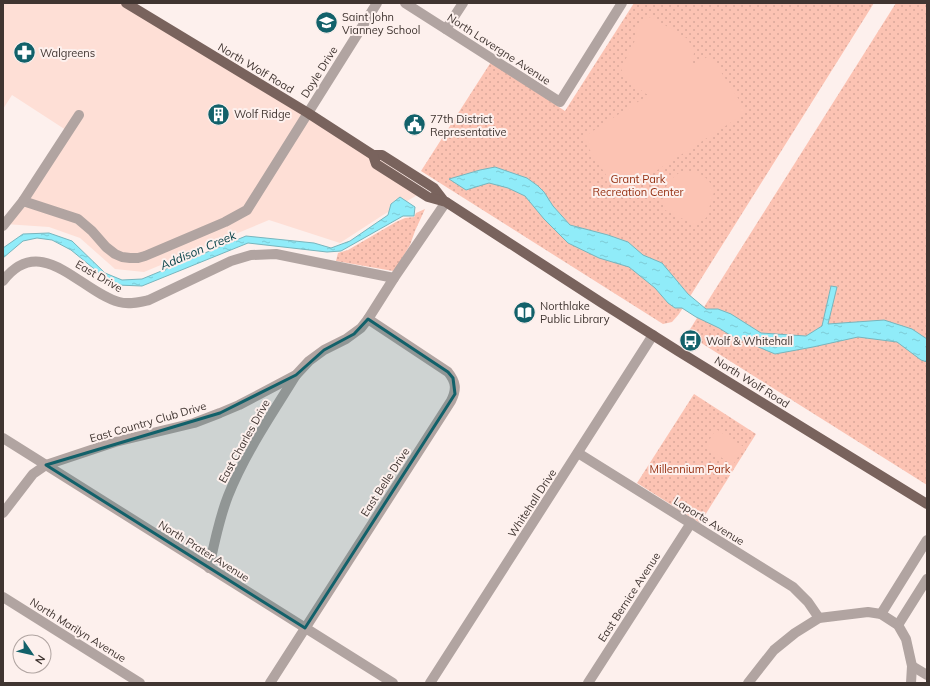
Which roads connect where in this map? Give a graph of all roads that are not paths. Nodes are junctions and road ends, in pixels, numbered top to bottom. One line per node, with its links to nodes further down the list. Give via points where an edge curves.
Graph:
1 (126, 3): 7 (main road, North Wolf Road)
2 (377, 3): 7 (street, Doyle Drive)
3 (405, 3): 6 (street, North Lavergne Avenue)
4 (463, 3): 6 (street)
5 (622, 3): 6 (street, North Lavergne Avenue, via 560,102)
6 (446, 29)
7 (308, 113): 9 (street, Doyle Drive, via 246,210 225,222 145,256 130,258 115,254 78,219); 10 (main road, North Wolf Road, via 373,155 376,164 428,197)
8 (80, 116): 9 (street)
9 (23, 201): 11 (street)
10 (445, 202): 12 (street, East Country Club Drive); 15 (main road, North Wolf Road)
11 (3, 226)
12 (394, 278): 13 (street, East Drive, via 276,254 251,255 231,261 149,300 136,303 113,300 64,270 45,263 22,265); 14 (street, East Country Club Drive)
13 (3, 281)
14 (368, 319): 16 (street, East Country Club Drive, via 354,334 324,350); 30 (street, East Belle Drive, via 448,372 453,378 454,394)
15 (653, 335): 18 (street, Whitehall Drive); 20 (main road, North Wolf Road)
16 (296, 375): 19 (street, East Country Club Drive, via 239,405 194,423 115,442); 24 (street, East Charles Drive, via 257,438 228,496)
17 (3, 438): 19 (street, North Prater Avenue)
18 (578, 453): 22 (street, Laporte Avenue); 36 (street, Whitehall Drive)
19 (46, 465): 21 (street, East Country Club Drive, via 33,474); 24 (street, North Prater Avenue)
20 (927, 504)
21 (3, 513)
22 (691, 523): 28 (street, Laporte Avenue, via 793,587); 37 (street, East Bernice Avenue)
23 (927, 540): 27 (street)
24 (209, 568): 30 (street, North Prater Avenue)
25 (927, 579): 29 (street)
26 (3, 597): 33 (street, North Marilyn Avenue)
27 (881, 614): 28 (street, via 868,612); 29 (street)
28 (819, 618): 38 (street, via 774,650)
29 (898, 625): 31 (street, via 906,639)
30 (305, 628): 34 (street, East Belle Drive); 35 (street, North Prater Avenue)
31 (912, 666): 32 (street); 39 (street)
32 (927, 675)
33 (140, 683)
34 (270, 683)
35 (393, 683)
36 (430, 683)
37 (588, 683)
38 (748, 683)
39 (911, 683)

